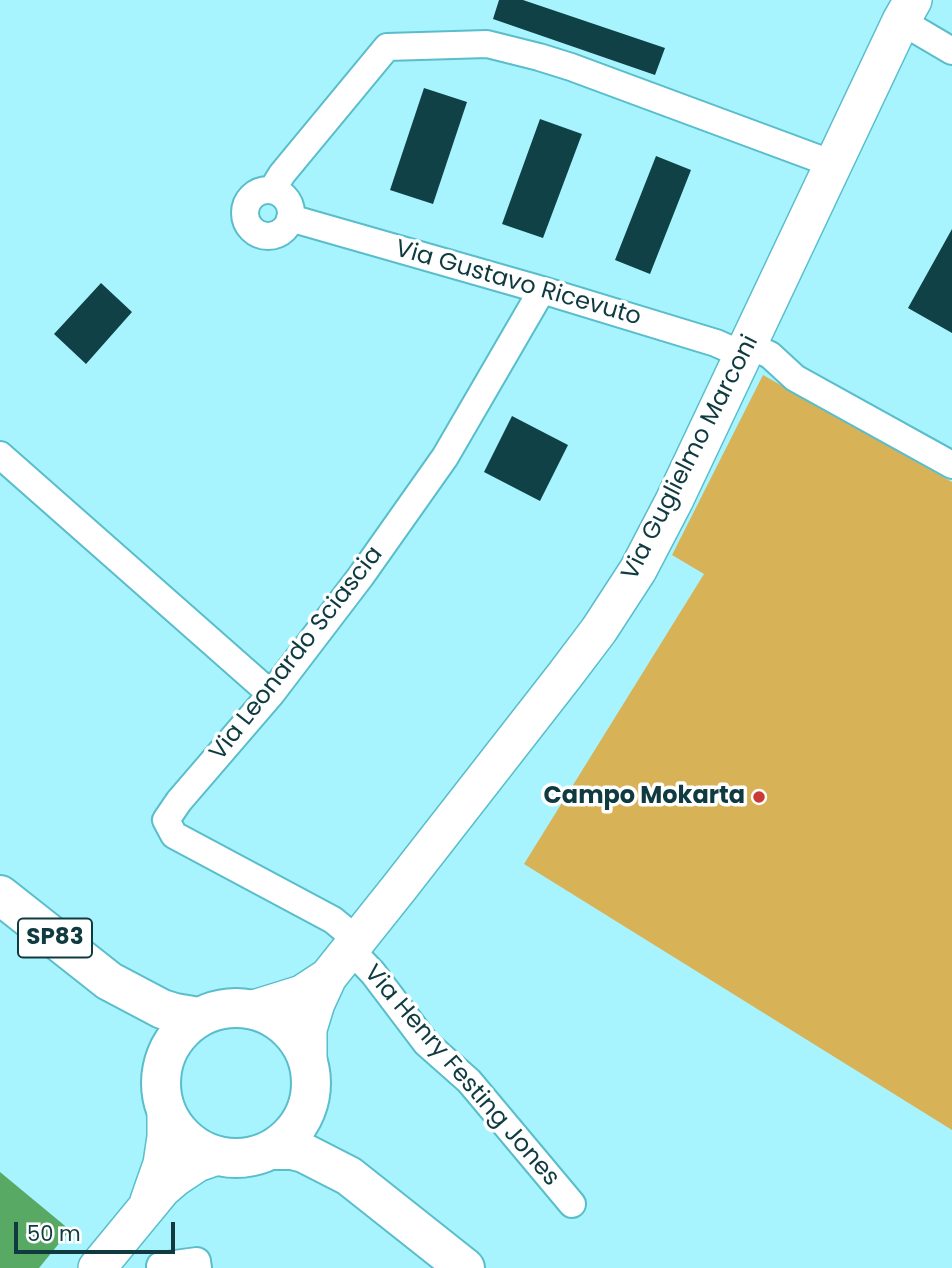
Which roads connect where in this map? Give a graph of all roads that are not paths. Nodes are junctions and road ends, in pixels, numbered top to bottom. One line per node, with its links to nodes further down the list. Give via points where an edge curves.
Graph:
1 (907, 10): 2 (street); 3 (main road, Via Guglielmo Marconi)
2 (952, 51)
3 (833, 164): 4 (street, via 539,57 487,44 387,47); 7 (main road, Via Guglielmo Marconi)
4 (272, 190): 5 (street, via 285,197); 5 (street, via 250,198 247,222 265,236 281,232)
5 (290, 218): 6 (street, Via Gustavo Ricevuto)
6 (542, 290): 7 (street, Via Gustavo Ricevuto); 10 (street, Via Leonardo Sciascia, via 445,457)
7 (746, 350): 9 (street, Via Gustavo Ricevuto, via 770,355 795,378); 12 (main road, Via Guglielmo Marconi, via 638,570 599,630)
8 (0, 455): 10 (street)
9 (952, 466)
10 (271, 694): 12 (street, Via Leonardo Sciascia, via 166,820 174,835 333,920)
11 (0, 895): 13 (main road, SP83)
12 (345, 955): 14 (main road, Via Guglielmo Marconi, via 302,994); 16 (main road, Via Guglielmo Marconi, via 316,1003 308,1029); 21 (street, Via Henry Festing Jones, via 373,973 426,1044 469,1081)
13 (109, 981): 15 (main road, SP83, via 162,1009); 17 (main road, SP83, via 154,1049)
14 (254, 1009): 15 (main road, via 235,1007); 16 (main road, via 272,1015 299,1040)
15 (199, 1017): 17 (main road, via 180,1032 167,1053)
16 (310, 1075): 18 (main road, via 307,1111 298,1127); 20 (main road, via 315,1121 333,1157)
17 (164, 1094): 19 (main road, via 175,1127 186,1140); 22 (main road, via 162,1164)
18 (270, 1150): 19 (main road, via 253,1157); 20 (main road, via 304,1153)
19 (217, 1156): 22 (main road, via 176,1177)
20 (349, 1176): 26 (main road)
21 (572, 1204)
22 (146, 1209): 23 (main road)
23 (97, 1268)
24 (161, 1268): 25 (street, via 197,1261)
25 (198, 1268)
26 (465, 1268)

